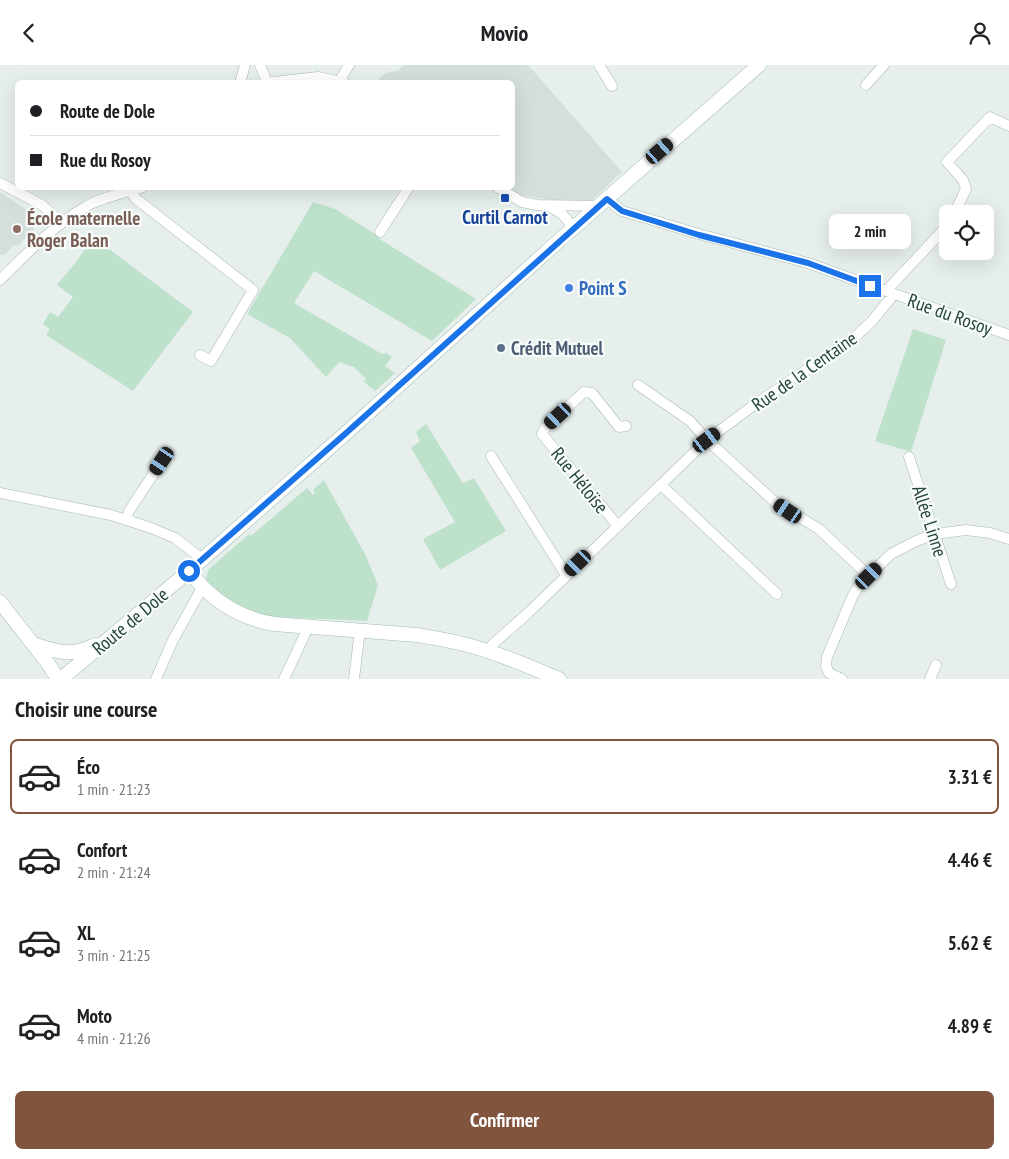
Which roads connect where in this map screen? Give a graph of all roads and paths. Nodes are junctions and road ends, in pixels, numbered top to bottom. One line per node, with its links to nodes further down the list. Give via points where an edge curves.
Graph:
1 (245, 65): 7 (street)
2 (260, 65): 8 (street)
3 (349, 65): 11 (street)
4 (598, 65): 13 (street)
5 (759, 65): 20 (main road, Route de Dole)
6 (884, 65): 12 (street)
7 (241, 80)
8 (265, 80)
9 (287, 80): 10 (street, via 318,77)
10 (337, 80)
11 (343, 80)
12 (866, 85)
13 (612, 86)
14 (1009, 126): 21 (street, via 990,117 948,162 966,189)
15 (0, 183): 23 (street, via 42,205)
16 (134, 190): 19 (street)
17 (407, 190): 25 (street)
18 (502, 190): 22 (street, via 522,202)
19 (131, 191): 23 (street, via 85,207); 30 (street, via 135,198 253,290 211,361)
20 (603, 203): 22 (street); 24 (main road, Route de Dole); 28 (street, Rue du Rosoy, via 699,235 808,263)
21 (958, 205)
22 (548, 206): 24 (street, via 562,214)
23 (62, 223): 27 (street)
24 (574, 228): 43 (main road, Route de Dole)
25 (380, 232)
26 (939, 236): 28 (street, Rue de la Centaine)
27 (0, 280)
28 (890, 293): 29 (street, Rue du Rosoy); 33 (street, Rue de la Centaine, via 872,321 855,337)
29 (1009, 335)
30 (200, 355)
31 (638, 385): 33 (street, via 690,421)
32 (626, 426): 40 (street, Rue Héloïse, via 619,427 592,393 584,391 542,434)
33 (707, 440): 37 (street, Rue de la Centaine); 46 (street, via 775,502 819,529)
34 (491, 456): 45 (street)
35 (910, 457): 41 (street, Allée Linne)
36 (162, 461): 39 (street)
37 (661, 485): 40 (street, Rue de la Centaine); 49 (street)
38 (0, 493): 39 (street)
39 (126, 519): 43 (street, via 175,538)
40 (617, 525): 45 (street, Rue de la Centaine)
41 (935, 534): 42 (street, via 966,530); 46 (street, via 891,554); 47 (street, Allée Linne)
42 (1009, 539)
43 (202, 559): 44 (main road, Route de Dole)
44 (189, 571): 48 (main road); 53 (main road, Route de Dole)
45 (566, 575): 55 (street, Rue de la Centaine)
46 (869, 576): 62 (street, via 853,595 827,657 829,673)
47 (951, 584)
48 (202, 588): 51 (main road, via 244,617); 58 (street)
49 (777, 593)
50 (0, 602): 54 (main road)
51 (307, 627): 52 (main road); 59 (street)
52 (360, 630): 55 (main road, via 417,635); 60 (street)
53 (109, 638): 54 (main road, via 88,649 68,653); 57 (main road, Route de Dole)
54 (33, 644): 57 (main road)
55 (488, 651): 61 (main road)
56 (936, 665): 63 (street)
57 (59, 679)
58 (156, 679)
59 (284, 679)
60 (354, 679)
61 (559, 679)
62 (842, 679)
63 (930, 679)

